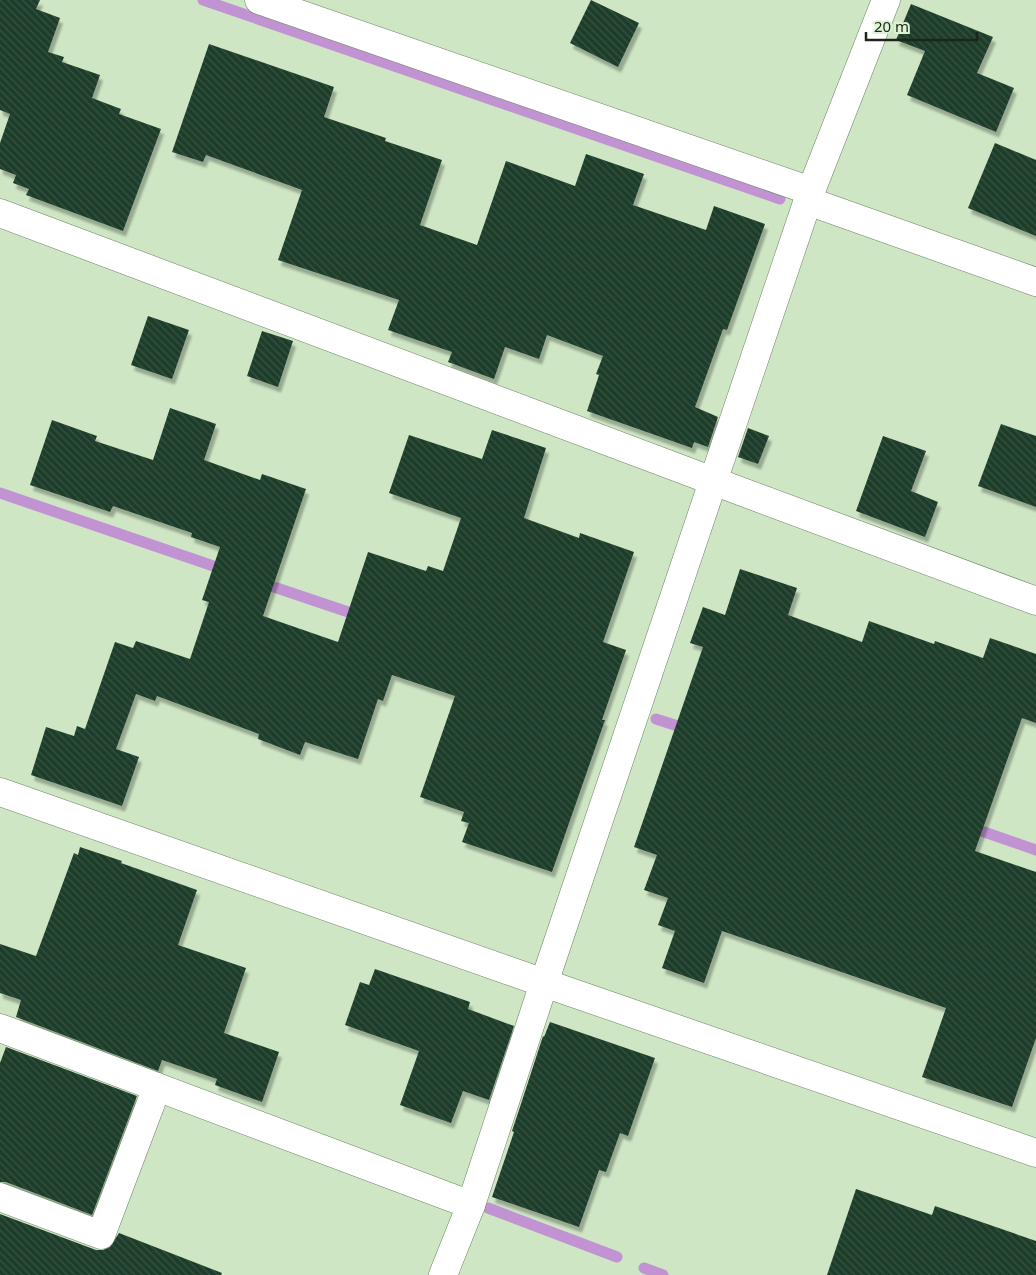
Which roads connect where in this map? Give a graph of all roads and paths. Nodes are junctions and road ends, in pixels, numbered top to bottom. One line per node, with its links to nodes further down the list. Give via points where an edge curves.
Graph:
1 (259, 0): 3 (street)
2 (886, 0): 3 (street)
3 (810, 196): 5 (street); 6 (street)
4 (0, 213): 6 (street)
5 (1036, 282)
6 (713, 481): 7 (street); 9 (street)
7 (1036, 601)
8 (0, 792): 9 (street)
9 (544, 983): 12 (street); 14 (street)
10 (0, 1028): 11 (street)
11 (157, 1087): 13 (street, via 102,1235); 14 (street)
12 (1036, 1153)
13 (0, 1196)
14 (471, 1205): 15 (street)
15 (443, 1275)

